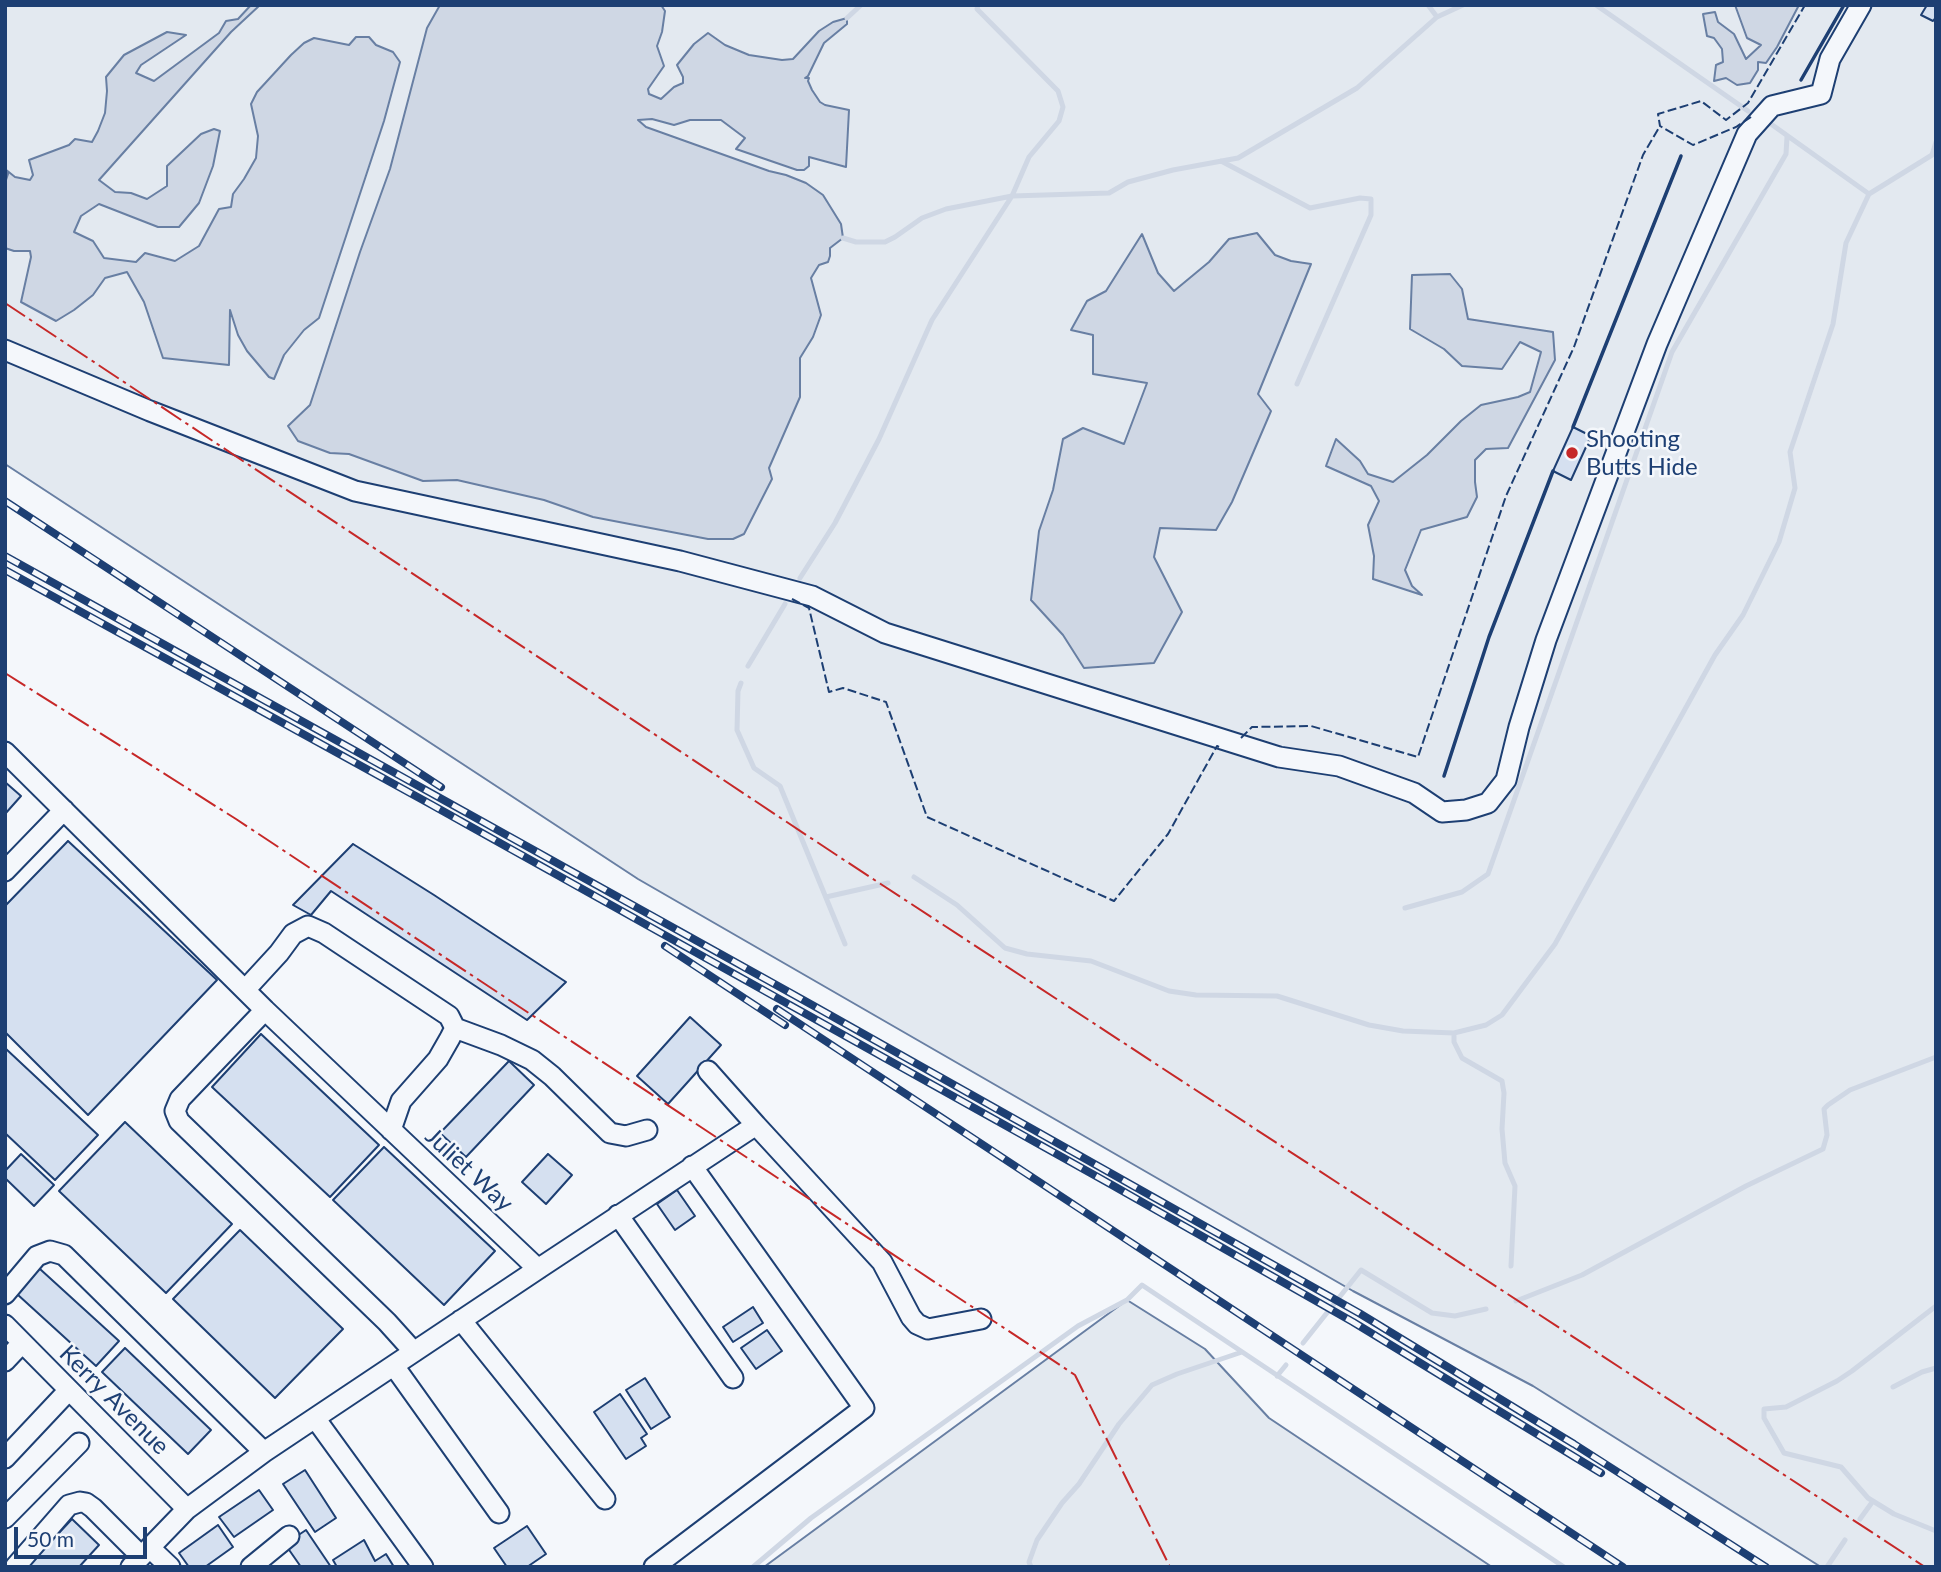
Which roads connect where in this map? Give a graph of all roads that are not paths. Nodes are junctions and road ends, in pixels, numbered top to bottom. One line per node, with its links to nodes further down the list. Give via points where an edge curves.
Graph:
1 (1861, 5): 2 (street, via 1830,59 1821,94 1772,106 1747,134 1657,344 1546,639 1506,780 1488,803 1466,810 1442,813 1414,793 1339,766 1279,757 885,633 812,596 680,561 355,491)
2 (5, 350)
3 (5, 752): 4 (street, Juliet Way)
4 (64, 810): 5 (street); 6 (street, Juliet Way)
5 (5, 872)
6 (245, 990): 7 (street, Juliet Way); 8 (street, via 293,934 308,926 449,1016)
7 (265, 1010): 11 (street, Juliet Way); 21 (street, via 180,1099 175,1111 179,1121)
8 (455, 1028): 11 (street, via 438,1059 401,1101); 12 (street, via 532,1060 610,1133 626,1136)
9 (708, 1071): 10 (street)
10 (756, 1125): 13 (street); 17 (street, via 882,1262 917,1324 928,1329)
11 (391, 1129): 15 (street, Juliet Way)
12 (648, 1130)
13 (692, 1166): 14 (street); 40 (street, via 864,1408)
14 (626, 1209): 15 (street); 24 (street)
15 (538, 1269): 18 (street)
16 (5, 1294): 28 (street, via 37,1256 50,1251 64,1255)
17 (981, 1319)
18 (461, 1320): 21 (street); 30 (street)
19 (5, 1325): 20 (street, Kerry Avenue)
20 (22, 1343): 22 (street); 25 (street, Kerry Avenue)
21 (415, 1352): 23 (street)
22 (5, 1362)
23 (394, 1366): 26 (street); 32 (street)
24 (733, 1378)
25 (69, 1390): 29 (street); 31 (street, Kerry Avenue)
26 (315, 1418): 28 (street); 39 (street)
27 (79, 1443): 33 (street)
28 (264, 1452): 31 (street)
29 (5, 1458)
30 (605, 1499)
31 (187, 1509): 35 (street)
32 (499, 1513)
33 (5, 1518)
34 (289, 1536): 38 (street)
35 (141, 1557): 36 (street, via 93,1508 80,1502 69,1505); 37 (street)
36 (15, 1567)
37 (170, 1567)
38 (251, 1567)
39 (423, 1567)
40 (654, 1567)

